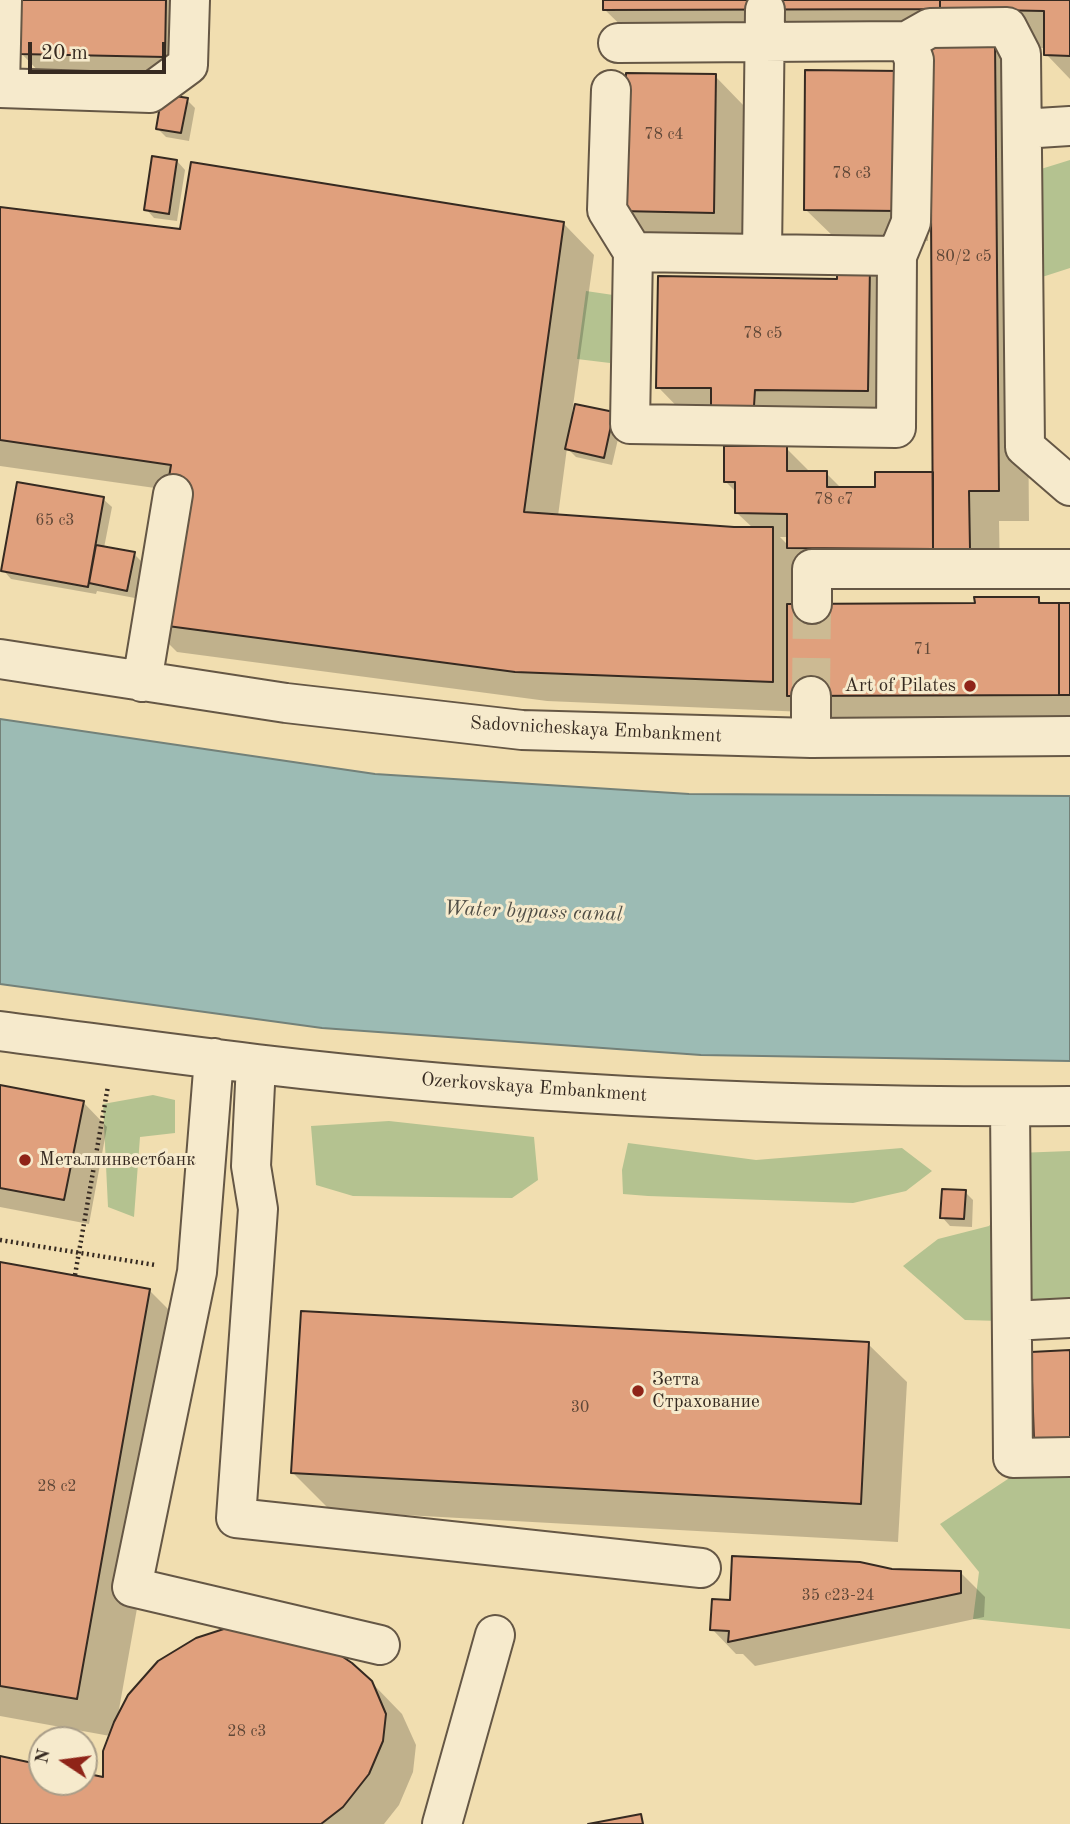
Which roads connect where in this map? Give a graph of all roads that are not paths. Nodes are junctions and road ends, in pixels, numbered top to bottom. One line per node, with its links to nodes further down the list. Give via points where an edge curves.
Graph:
1 (2, 0): 6 (street)
2 (190, 0): 6 (street, via 188,65 149,93)
3 (765, 26): 4 (street); 5 (street); 11 (street)
4 (907, 41): 9 (street, via 930,28 1007,27 1021,54); 12 (street, via 914,60 911,222)
5 (618, 43)
6 (0, 87)
7 (611, 90): 10 (street, via 607,210)
8 (1070, 125): 9 (street)
9 (1022, 129): 13 (street, via 1025,447)
10 (633, 252): 11 (street); 12 (street, via 630,424 897,428)
11 (762, 254): 12 (street)
12 (897, 256)
13 (1070, 486)
14 (173, 494): 18 (street)
15 (1070, 569): 16 (street, via 812,569)
16 (812, 604)
17 (0, 659): 18 (street, Sadovnicheskaya Embankment)
18 (142, 682): 21 (street, Sadovnicheskaya Embankment, via 522,730)
19 (811, 696): 21 (street)
20 (1070, 736): 21 (street, Sadovnicheskaya Embankment)
21 (811, 738)
22 (0, 1031): 23 (street, Ozerkovskaya Embankment)
23 (214, 1058): 24 (street, Ozerkovskaya Embankment); 32 (street, via 197,1272 132,1587)
24 (256, 1064): 26 (street, Ozerkovskaya Embankment, via 607,1095 777,1104); 30 (street, via 251,1166 258,1209 236,1518)
25 (1070, 1106): 26 (street, Ozerkovskaya Embankment)
26 (1010, 1107): 28 (street)
27 (1070, 1318): 28 (street)
28 (1012, 1321): 29 (street, via 1013,1458)
29 (1070, 1457)
30 (701, 1568)
31 (495, 1636): 33 (street)
32 (380, 1645)
33 (442, 1824)

